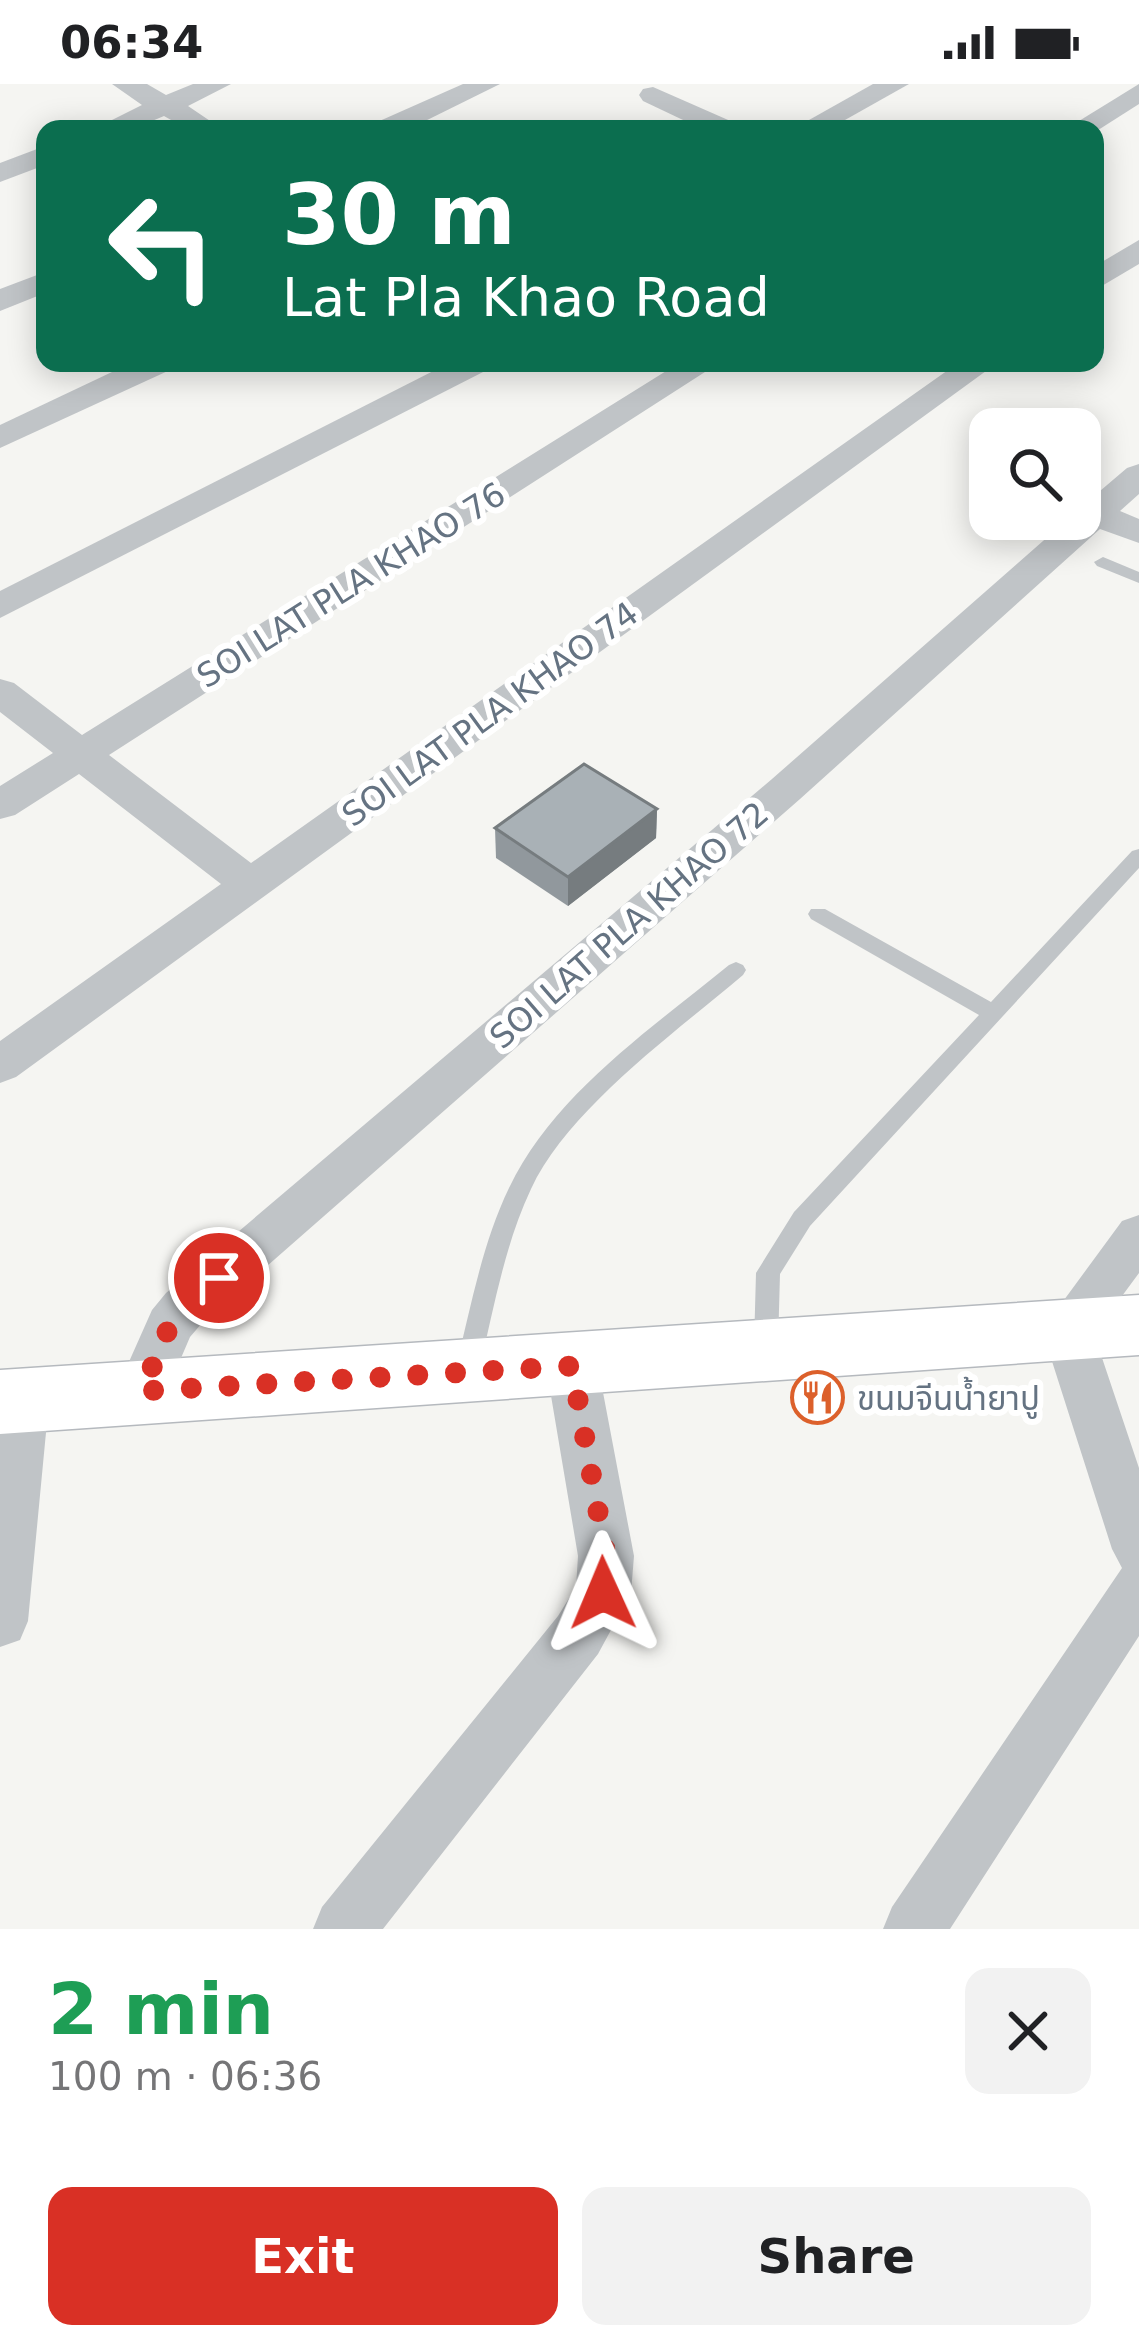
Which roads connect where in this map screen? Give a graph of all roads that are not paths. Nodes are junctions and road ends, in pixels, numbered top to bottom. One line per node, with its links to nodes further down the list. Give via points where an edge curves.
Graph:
1 (126, 84): 7 (street)
2 (217, 84): 7 (street)
3 (486, 84): 10 (street)
4 (895, 84): 12 (street)
5 (1139, 92): 13 (street)
6 (653, 95): 11 (street)
7 (166, 105): 8 (street); 9 (street)
8 (130, 120)
9 (192, 120)
10 (405, 120)
11 (706, 120)
12 (825, 120)
13 (1094, 120)
14 (36, 159): 15 (street)
15 (0, 173)
16 (1139, 249): 17 (street)
17 (1104, 274)
18 (36, 285): 19 (street)
19 (0, 301)
20 (139, 372): 24 (street)
21 (458, 372): 32 (street)
22 (673, 372): 34 (street, SOI LAT PLA KHAO 76)
23 (967, 372): 37 (street, SOI LAT PLA KHAO 74)
24 (0, 438)
25 (1139, 475): 26 (street, SOI LAT PLA KHAO 72)
26 (1101, 509)
27 (1101, 516): 28 (street)
28 (1139, 532)
29 (1067, 540): 48 (street, SOI LAT PLA KHAO 72, via 184,1308)
30 (1103, 562): 31 (lane)
31 (1139, 578)
32 (0, 606)
33 (0, 692): 34 (street)
34 (80, 757): 35 (street, SOI LAT PLA KHAO 76); 37 (street)
35 (0, 805)
36 (1139, 856): 40 (lane)
37 (251, 885): 41 (street, SOI LAT PLA KHAO 74)
38 (818, 914): 40 (lane)
39 (736, 970): 47 (lane, via 591,1099 528,1172)
40 (993, 1013): 45 (lane, via 782,1245 768,1273)
41 (0, 1065)
42 (1139, 1235): 44 (street)
43 (1139, 1325): 44 (main road)
44 (1067, 1330): 45 (main road); 50 (street)
45 (766, 1352): 46 (main road)
46 (572, 1366): 47 (main road); 53 (street, via 606,1556 603,1593)
47 (466, 1372): 48 (main road)
48 (142, 1391): 49 (main road)
49 (11, 1402): 52 (street)
50 (1139, 1550)
51 (1139, 1587): 54 (street)
52 (0, 1621)
53 (344, 1929)
54 (914, 1929)

